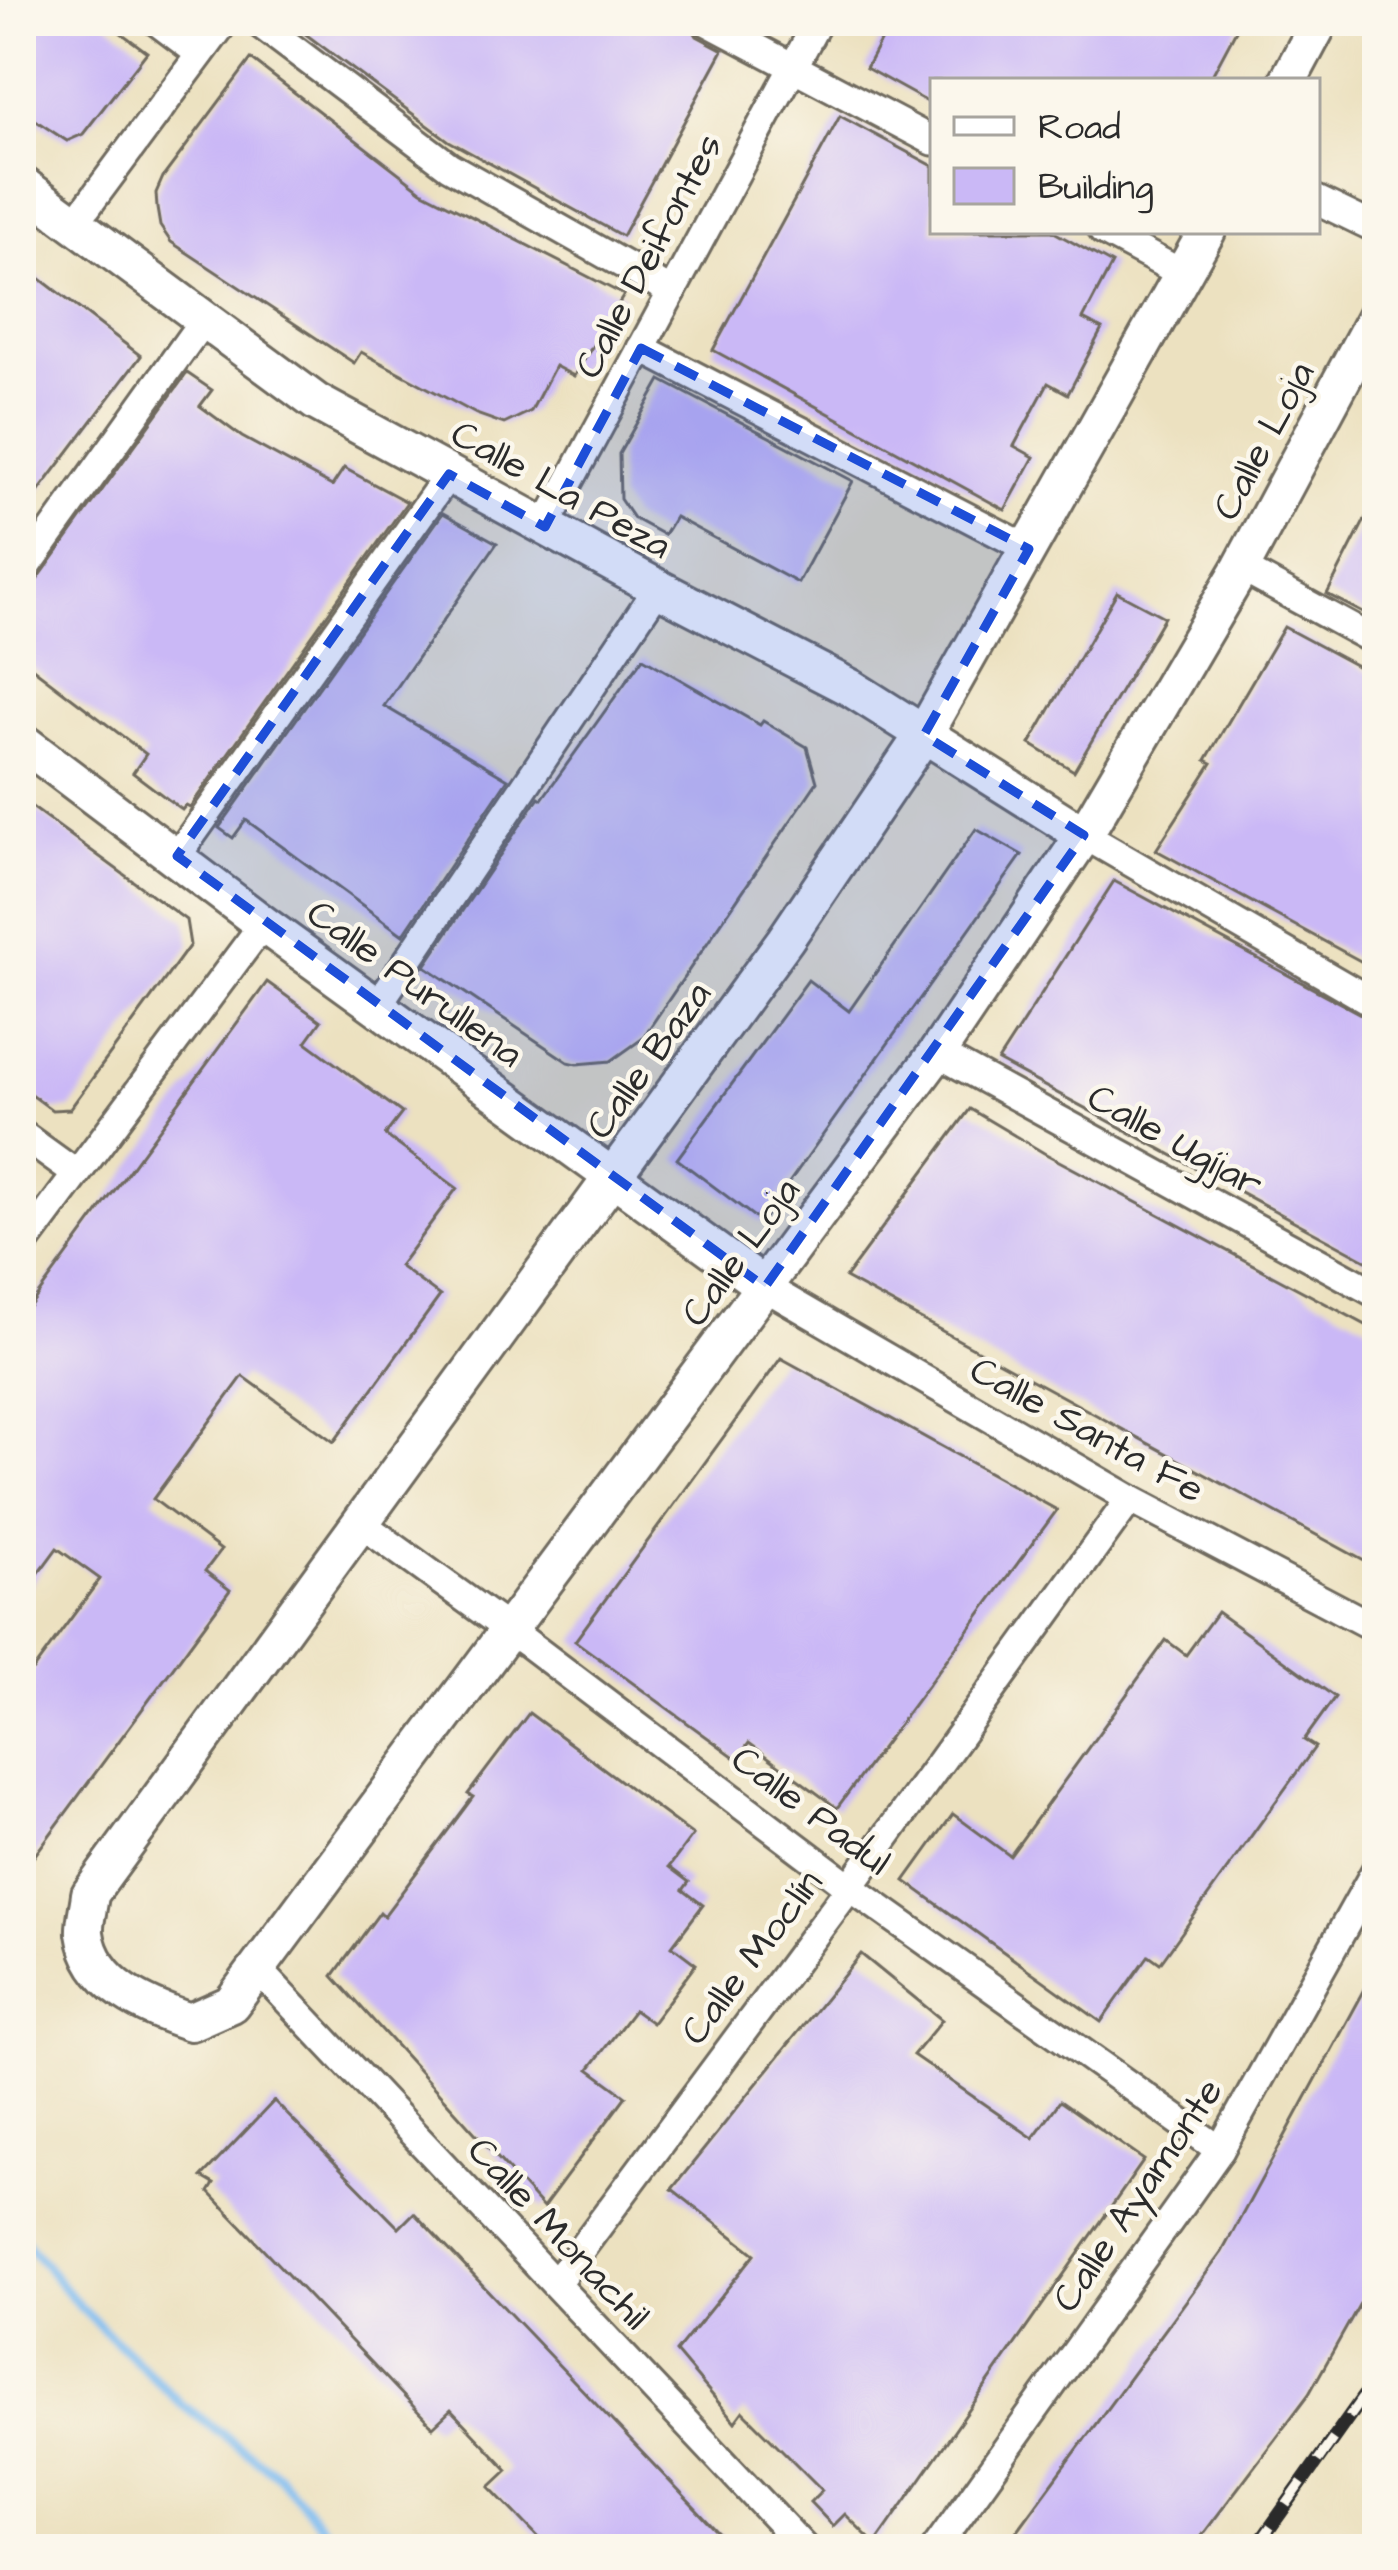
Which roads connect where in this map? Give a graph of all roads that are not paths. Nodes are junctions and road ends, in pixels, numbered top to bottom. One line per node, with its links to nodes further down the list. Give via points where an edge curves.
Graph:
1 (156, 21): 7 (street)
2 (225, 21): 7 (street)
3 (256, 21): 18 (street, via 449,166)
4 (706, 21): 8 (street)
5 (818, 21): 8 (street, Calle Deifontes)
6 (1320, 21): 9 (street)
7 (200, 54): 13 (street)
8 (793, 67): 10 (street); 18 (street, Calle Deifontes)
9 (1290, 78)
10 (930, 139)
11 (21, 184): 13 (street, Calle La Peza)
12 (1320, 202): 14 (street)
13 (75, 223): 20 (street, Calle La Peza)
14 (1377, 230)
15 (1109, 234): 17 (street)
16 (1205, 234): 17 (street, Calle Baza)
17 (1183, 274): 24 (street, Calle Baza)
18 (672, 292): 21 (street, Calle Deifontes)
19 (1377, 314): 25 (street, Calle Loja)
20 (204, 319): 22 (street, Calle La Peza, via 316,402); 26 (street)
21 (641, 349): 23 (street, Calle Deifontes); 24 (street)
22 (449, 474): 23 (street, Calle La Peza); 32 (street)
23 (545, 527): 27 (street, Calle La Peza)
24 (1029, 549): 29 (street, Calle Baza)
25 (1241, 568): 28 (street); 31 (street, Calle Loja)
26 (21, 575)
27 (658, 588): 29 (street, Calle La Peza); 34 (street)
28 (1377, 642)
29 (924, 734): 31 (street, Calle La Peza); 39 (street, Calle Baza)
30 (21, 741): 32 (street, Calle Purullena)
31 (1084, 835): 35 (street); 36 (street, Calle Loja)
32 (177, 856): 33 (street, Calle Purullena)
33 (262, 923): 34 (street, Calle Purullena); 38 (street)
34 (377, 1006): 39 (street, Calle Purullena)
35 (1377, 1006)
36 (937, 1054): 41 (street, Calle Loja); 42 (street, Calle Ugíjar)
37 (21, 1134): 38 (street)
38 (75, 1173): 40 (street)
39 (613, 1176): 41 (street, Calle Purullena); 44 (street, Calle Baza)
40 (21, 1249)
41 (765, 1287): 43 (street, Calle Santa Fe); 46 (street, Calle Loja)
42 (1377, 1294)
43 (1130, 1498): 45 (street, Calle Santa Fe); 48 (street, Calle Moclín)
44 (362, 1524): 46 (street, Calle Padul); 49 (street, Calle Baza)
45 (1377, 1629)
46 (511, 1631): 48 (street, Calle Padul); 50 (street, Calle Loja)
47 (1377, 1868): 51 (street, Calle Ayamonte)
48 (850, 1887): 51 (street, Calle Padul); 52 (street, Calle Moclín)
49 (90, 1894): 50 (street, Calle Loja, via 85,1934 102,1972 139,2005 190,2022 231,2004)
50 (257, 1970): 52 (street, Calle Monachil)
51 (1220, 2150): 54 (street, Calle Ayamonte)
52 (556, 2283): 53 (street, Calle Monachil)
53 (805, 2549)
54 (935, 2549)

